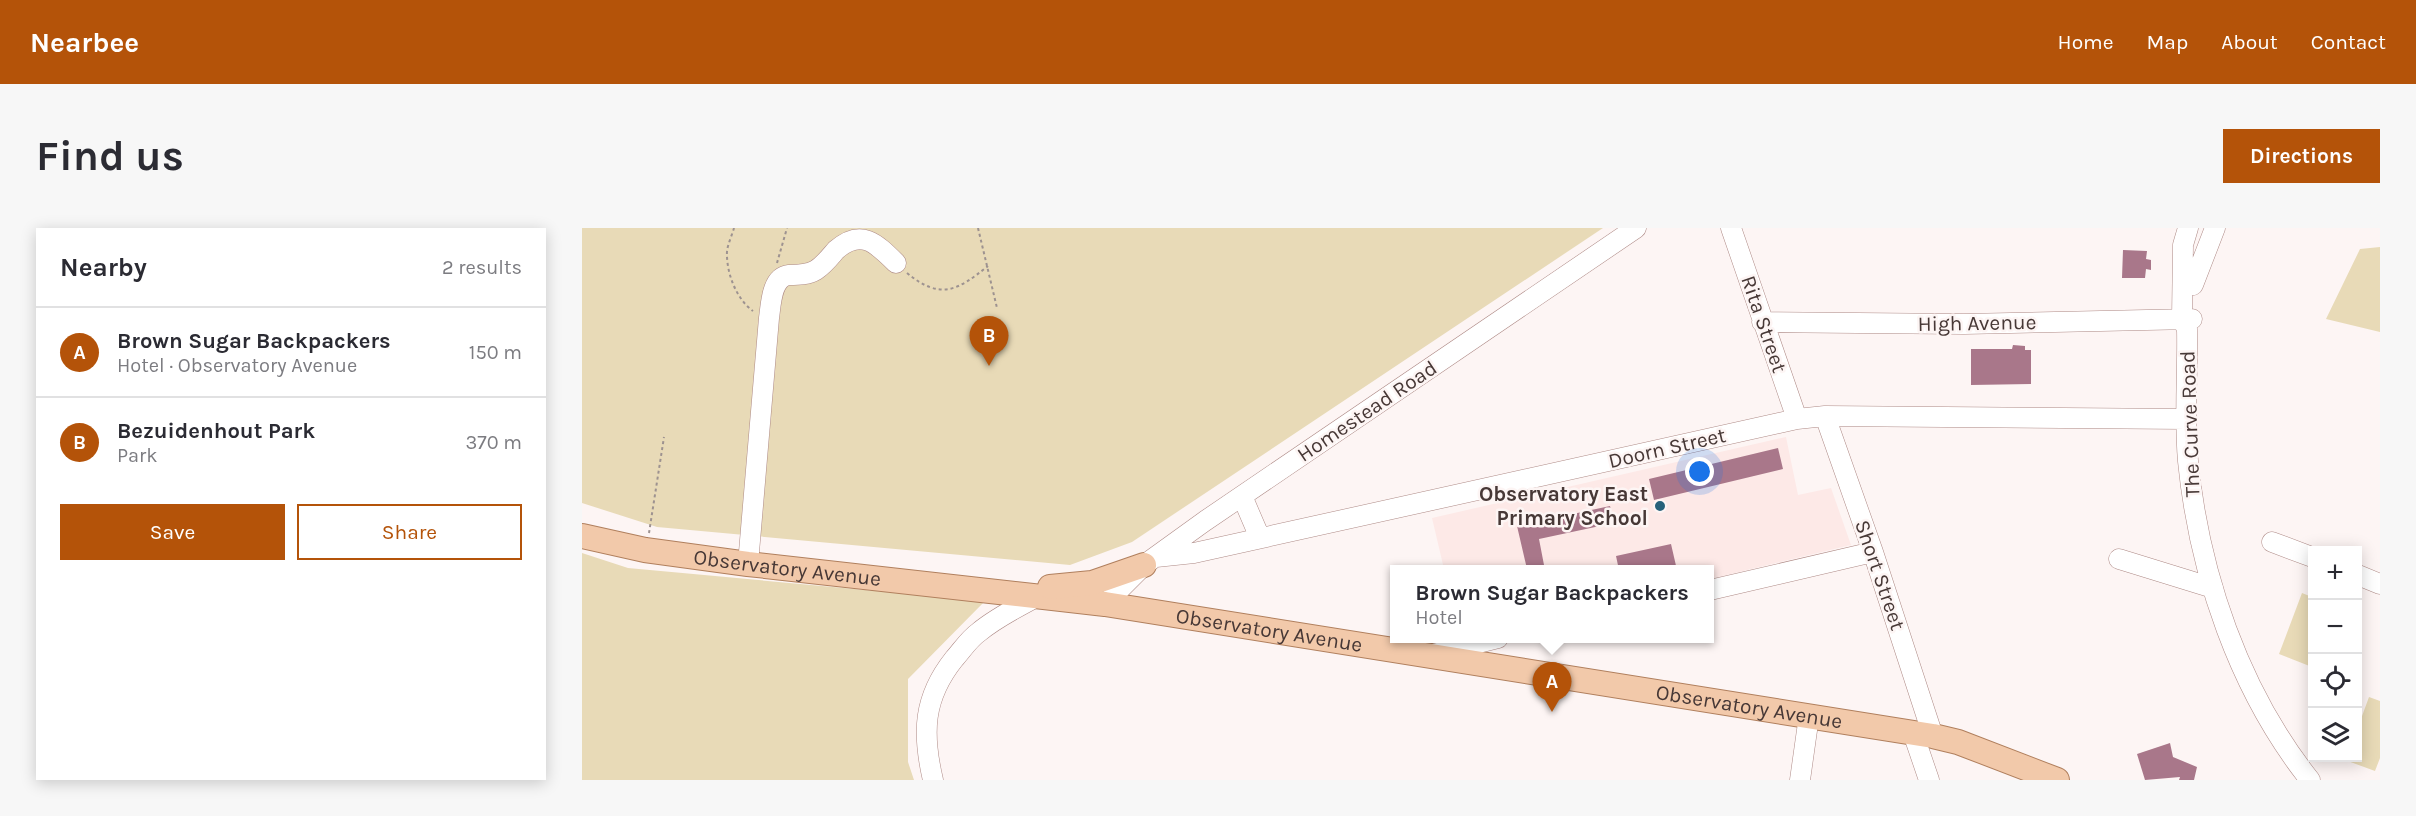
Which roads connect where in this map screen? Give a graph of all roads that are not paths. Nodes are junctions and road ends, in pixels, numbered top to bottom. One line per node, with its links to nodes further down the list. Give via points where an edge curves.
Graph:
1 (1636, 228): 12 (street, Homestead Road)
2 (1731, 228): 7 (street, Rita Street)
3 (2215, 228): 6 (street)
4 (2188, 230): 6 (street, via 2193,244); 8 (street, via 2183,245)
5 (896, 263): 20 (street, via 871,239 854,237 818,269 780,278 775,286)
6 (2193, 285): 8 (street)
7 (1762, 322): 8 (street, High Avenue); 10 (street, Rita Street)
8 (2187, 322): 11 (street, The Curve Road)
9 (1825, 416): 10 (street, Doorn Street); 11 (street, Doorn Street); 16 (street, Short Street)
10 (1797, 419): 14 (street, Doorn Street)
11 (2186, 419): 23 (street, The Curve Road, via 2194,510)
12 (1242, 496): 14 (street); 19 (street, Homestead Road)
13 (582, 536): 20 (main road, Observatory Avenue, via 645,550)
14 (1260, 538): 19 (street, Doorn Street)
15 (2272, 542): 17 (street)
16 (1873, 552): 24 (street); 31 (street, Short Street)
17 (2308, 556)
18 (2119, 559): 23 (street)
19 (1150, 561): 25 (main road, via 1092,584); 27 (street, Homestead Road)
20 (748, 564): 25 (main road, Observatory Avenue)
21 (2362, 577): 22 (street)
22 (2380, 584)
23 (2213, 588): 36 (street, The Curve Road, via 2241,664 2282,739)
24 (1714, 589)
25 (997, 591): 26 (main road, Observatory Avenue)
26 (1038, 596): 27 (main road, Observatory Avenue); 32 (street, via 978,632 950,665 932,695 926,731)
27 (1105, 604): 29 (main road, Observatory Avenue)
28 (1481, 643): 29 (street)
29 (1424, 656): 30 (main road, Observatory Avenue)
30 (1809, 716): 31 (main road, Observatory Avenue); 33 (street)
31 (1923, 734): 34 (street, Short Street); 35 (main road, Observatory Avenue, via 1958,742)
32 (933, 780)
33 (1800, 780)
34 (1929, 780)
35 (2057, 780)
36 (2310, 780)

